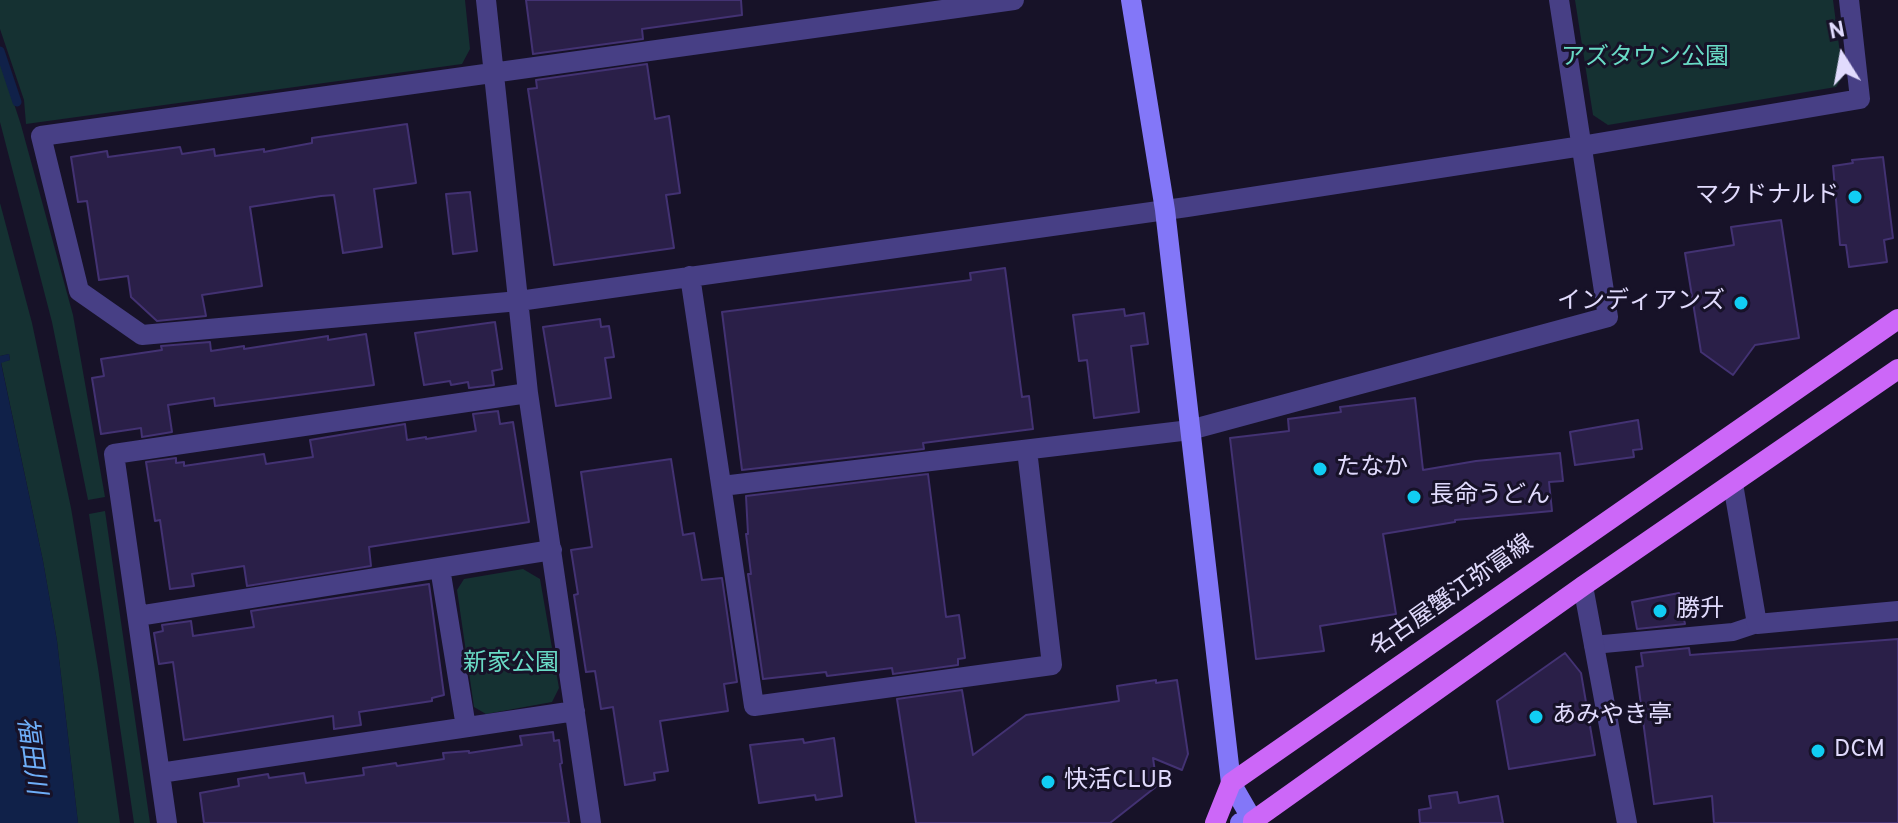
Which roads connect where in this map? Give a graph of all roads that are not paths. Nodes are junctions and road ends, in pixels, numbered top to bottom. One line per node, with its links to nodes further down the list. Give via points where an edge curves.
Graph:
1 (486, 0): 6 (street)
2 (1014, 0): 6 (street)
3 (1131, 0): 8 (street)
4 (1559, 0): 7 (street)
5 (1849, 0): 7 (street, via 1860,99)
6 (493, 73): 10 (street); 10 (street, via 41,136 79,291 142,335)
7 (1582, 146): 8 (street); 14 (street, via 1608,317)
8 (1165, 210): 9 (street); 14 (street)
9 (690, 276): 10 (street); 17 (street)
10 (519, 301): 13 (street)
11 (1898, 319): 28 (main road, 名古屋蟹江弥富線)
12 (1898, 369): 16 (main road)
13 (528, 393): 18 (street); 22 (street, via 114,454)
14 (1190, 430): 15 (street); 28 (street)
15 (1027, 450): 17 (street); 17 (street, via 1052,665 754,706)
16 (1733, 484): 20 (main road); 23 (street)
17 (722, 486)
18 (552, 550): 19 (street); 25 (street)
19 (440, 568): 22 (street); 26 (street)
20 (1583, 586): 24 (street); 29 (main road)
21 (1898, 611): 23 (street)
22 (138, 616): 27 (street)
23 (1757, 624): 24 (lane, via 1733,632)
24 (1593, 645): 33 (street)
25 (575, 711): 26 (street); 31 (street)
26 (466, 727): 27 (street)
27 (160, 773): 30 (street)
28 (1231, 783): 29 (street); 32 (main road)
29 (1249, 822)
30 (167, 823)
31 (591, 823)
32 (1215, 823)
33 (1627, 823)

